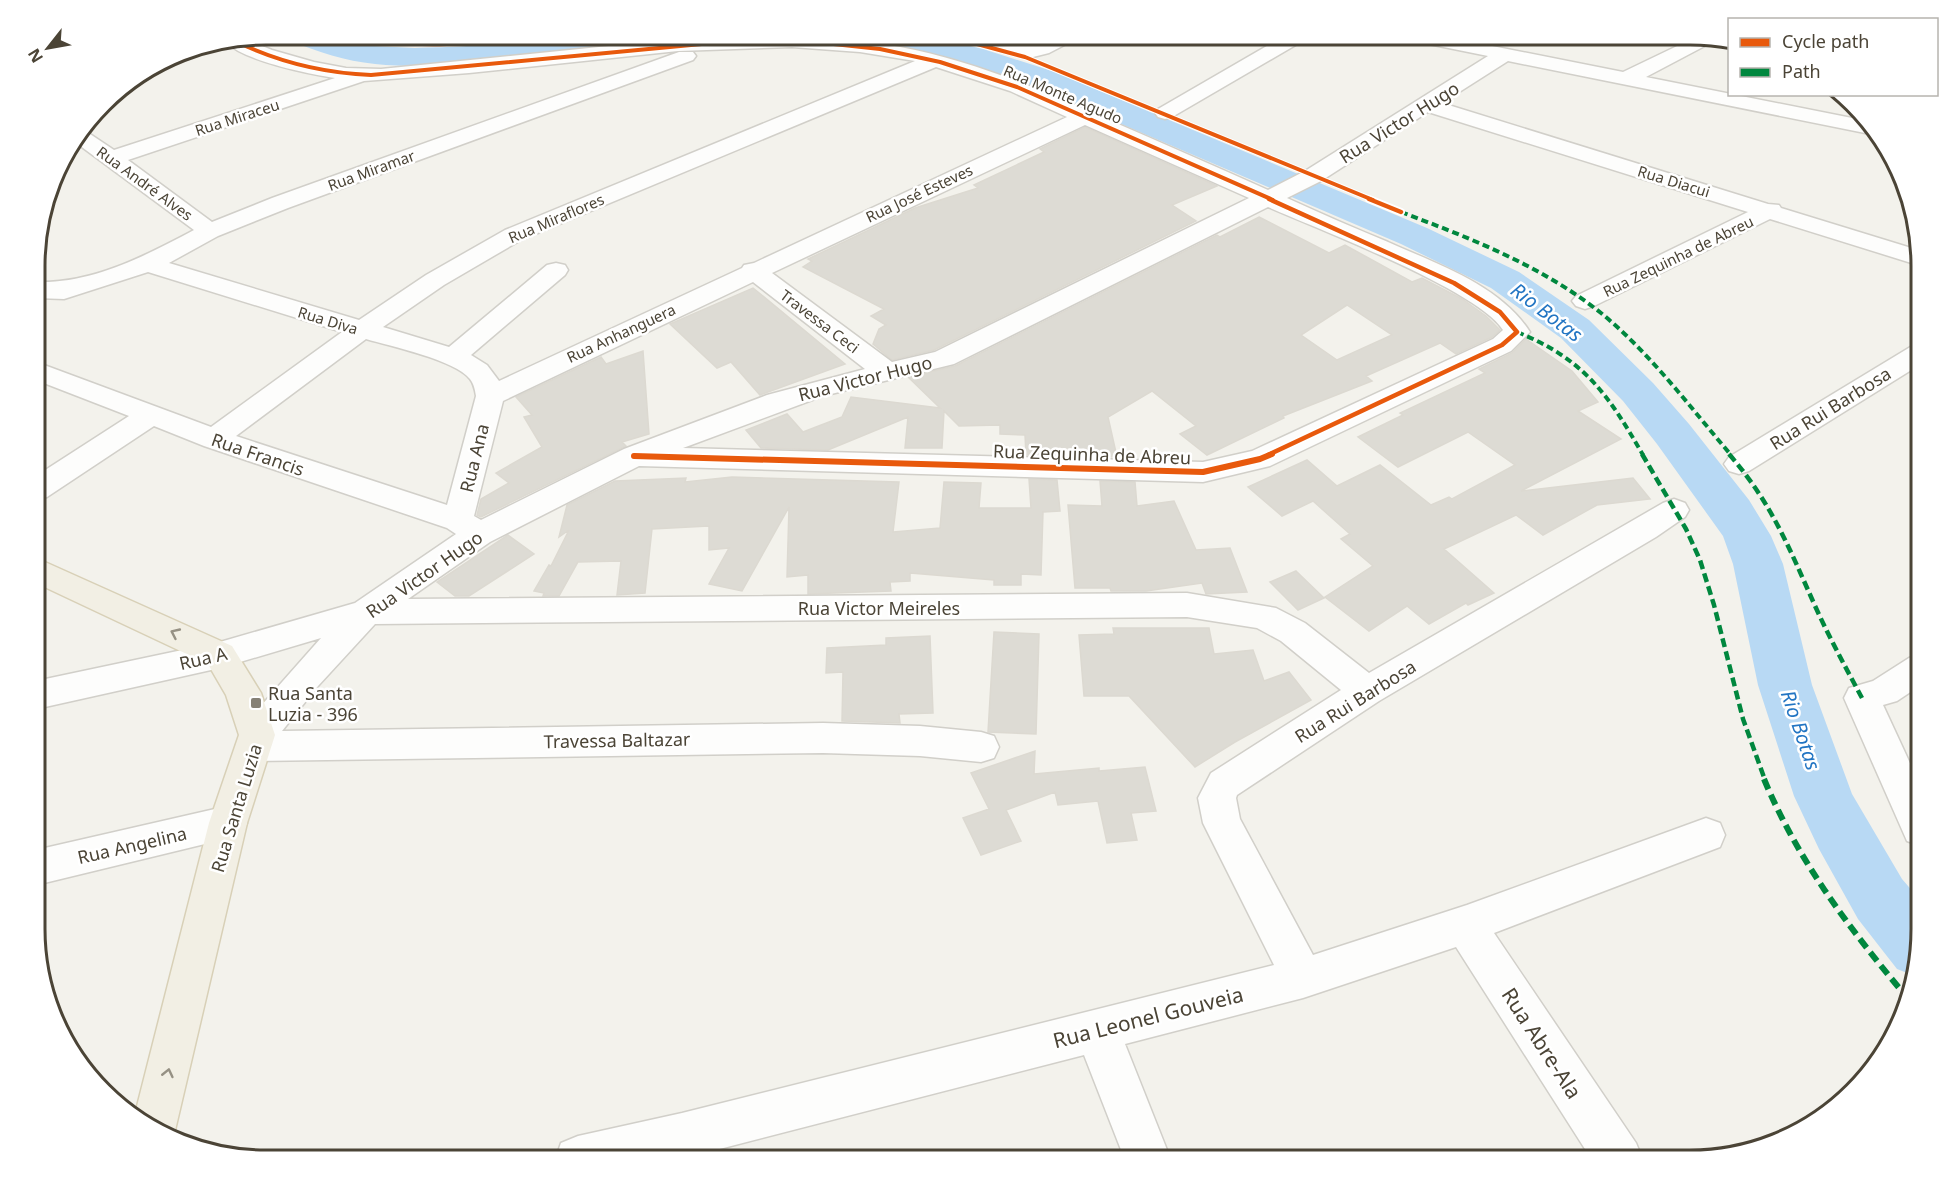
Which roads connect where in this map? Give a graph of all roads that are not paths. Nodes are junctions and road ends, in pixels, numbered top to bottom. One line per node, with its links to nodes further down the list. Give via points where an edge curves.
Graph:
1 (249, 45): 12 (street, Rua Monte Agudo, via 278,58)
2 (686, 45): 12 (street, Rua Monte Agudo, via 483,67)
3 (702, 45): 24 (street, Rua Miramar, via 674,61)
4 (859, 45): 11 (street, Rua Monte Agudo)
5 (1002, 45): 6 (street, via 1033,51)
6 (1046, 45)
7 (1280, 45): 16 (street)
8 (1463, 45): 10 (street)
9 (1695, 45): 13 (street)
10 (1505, 54): 13 (street); 14 (street, Rua Victor Hugo)
11 (933, 61): 17 (street, Rua Monte Agudo, via 997,79); 31 (street, Rua Miraflores, via 513,235 446,272)
12 (363, 75): 21 (street, Rua Miraceu)
13 (1627, 78): 18 (street)
14 (1427, 105): 22 (street, Rua Victor Hugo); 23 (street, Rua Diacui)
15 (1847, 111): 18 (street)
16 (1165, 113)
17 (1086, 116): 22 (street, Rua Monte Agudo); 28 (street, Rua José Esteves)
18 (1829, 120): 19 (street)
19 (1862, 127)
20 (85, 139): 21 (street, Rua André Alves)
21 (111, 158): 24 (street, Rua André Alves)
22 (1272, 196): 32 (street, Rua Monte Agudo, via 1448,280 1511,319); 35 (street, Rua Victor Hugo, via 944,358)
23 (1771, 210): 25 (street, Rua Diacui); 30 (street, Rua Zequinha de Abreu)
24 (210, 231): 26 (street, Rua Miramar)
25 (1911, 256)
26 (148, 264): 29 (street, Rua Miramar, via 64,291); 31 (street, Rua Diva)
27 (556, 270): 33 (street)
28 (753, 270): 35 (street, Travessa Ceci); 37 (street, Rua Anhanguera)
29 (45, 290)
30 (1585, 301)
31 (361, 330): 33 (street, Rua Diva); 39 (street, Rua Miraflores)
32 (1517, 332): 40 (street, Rua Zequinha de Abreu, via 1503,345 1260,459 1203,472)
33 (453, 357): 37 (street, Rua Diva, via 479,371 488,383)
34 (1911, 358): 41 (street, Rua Rui Barbosa)
35 (887, 372): 40 (street, Rua Victor Hugo, via 777,401)
36 (45, 374): 38 (street, Rua Francis)
37 (490, 396): 44 (street, Rua Ana)
38 (150, 416): 39 (street, Rua Francis); 42 (street)
39 (214, 440): 44 (street, Rua Francis)
40 (634, 456): 44 (street, Rua Victor Hugo)
41 (1739, 464)
42 (45, 484)
43 (1674, 510): 49 (street, Rua Rui Barbosa)
44 (469, 527): 46 (street, Rua Victor Hugo)
45 (45, 573): 47 (main road, one-way to 45)
46 (366, 612): 47 (street, Rua A); 49 (street, Rua Victor Meireles, via 1187,605 1264,617 1293,632); 51 (street, Rua Victor Hugo, via 306,676)
47 (220, 655): 50 (street, Rua A); 51 (main road, Rua Santa Luzia, via 243,693)
48 (1911, 674): 53 (street, via 1885,691 1862,698)
49 (1367, 691): 58 (street, Rua Rui Barbosa, via 1218,791 1216,806 1222,823)
50 (45, 693)
51 (256, 741): 52 (street, Travessa Baltazar, via 823,738); 54 (main road, Rua Santa Luzia)
52 (981, 747)
53 (1911, 807)
54 (228, 823): 56 (street, Rua Angelina); 60 (main road, Rua Santa Luzia, one-way to 54)
55 (1706, 835): 57 (street, Rua Leonel Gouveia)
56 (45, 866)
57 (1465, 925): 58 (street, Rua Leonel Gouveia); 64 (street, Rua Abre-Ala)
58 (1303, 978): 59 (street, Rua Leonel Gouveia)
59 (1097, 1030): 61 (street, Rua Leonel Gouveia); 63 (street)
60 (156, 1121)
61 (684, 1148): 62 (street, Rua Leonel Gouveia)
62 (666, 1150)
63 (1144, 1150)
64 (1612, 1150)

